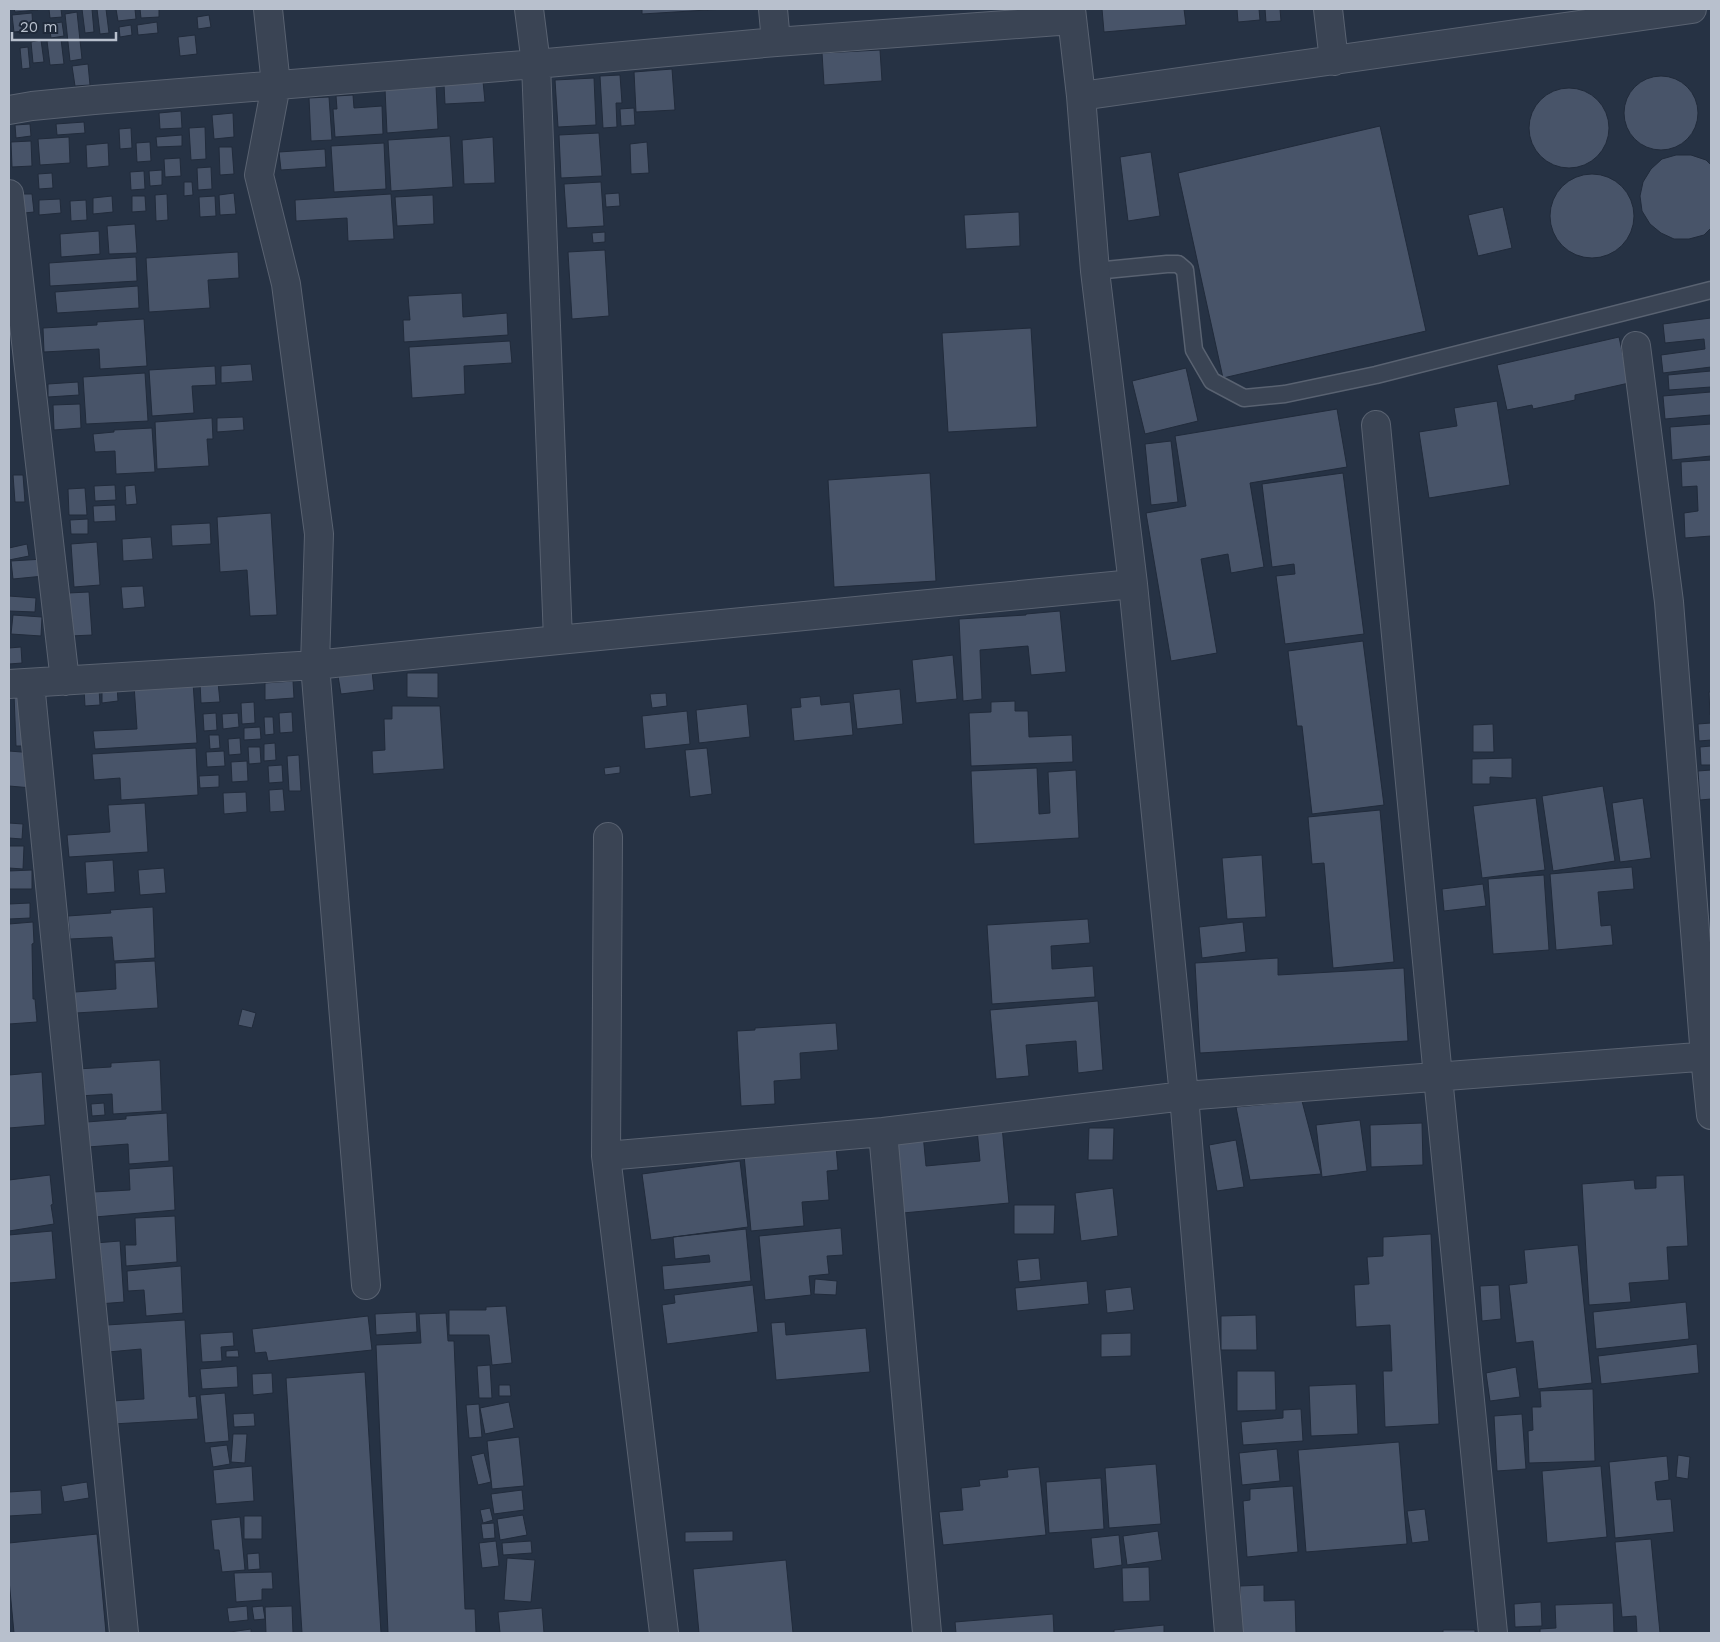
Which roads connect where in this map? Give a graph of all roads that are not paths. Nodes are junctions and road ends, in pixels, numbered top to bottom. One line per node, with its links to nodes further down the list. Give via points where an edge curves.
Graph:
1 (268, 9): 10 (street)
2 (529, 9): 9 (street)
3 (773, 9): 7 (street)
4 (1328, 9): 8 (street)
5 (1692, 9): 8 (street)
6 (1071, 14): 7 (street); 11 (street)
7 (776, 42): 9 (street)
8 (1334, 61): 11 (street)
9 (536, 64): 10 (street); 19 (street)
10 (276, 84): 12 (street); 20 (street, via 259,175 286,284 320,534)
11 (1081, 96): 14 (street)
12 (9, 110)
13 (9, 194): 21 (street)
14 (1095, 271): 15 (lane, via 1178,264 1185,270 1194,350 1212,381 1244,398 1285,394 1376,376); 18 (street)
15 (1711, 290)
16 (1636, 346): 24 (street, via 1669,602)
17 (1376, 425): 25 (street)
18 (1133, 584): 19 (street); 26 (street)
19 (558, 640): 20 (street)
20 (314, 665): 21 (street); 30 (street)
21 (65, 681): 22 (street)
22 (19, 684): 31 (street)
23 (608, 837): 29 (street)
24 (1708, 1057): 25 (street); 27 (street)
25 (1438, 1077): 26 (street); 35 (street)
26 (1184, 1096): 28 (street); 34 (street)
27 (1711, 1116)
28 (882, 1132): 29 (street); 33 (street)
29 (606, 1156): 32 (street)
30 (366, 1285)
31 (124, 1633)
32 (664, 1633)
33 (926, 1633)
34 (1229, 1633)
35 (1493, 1633)

